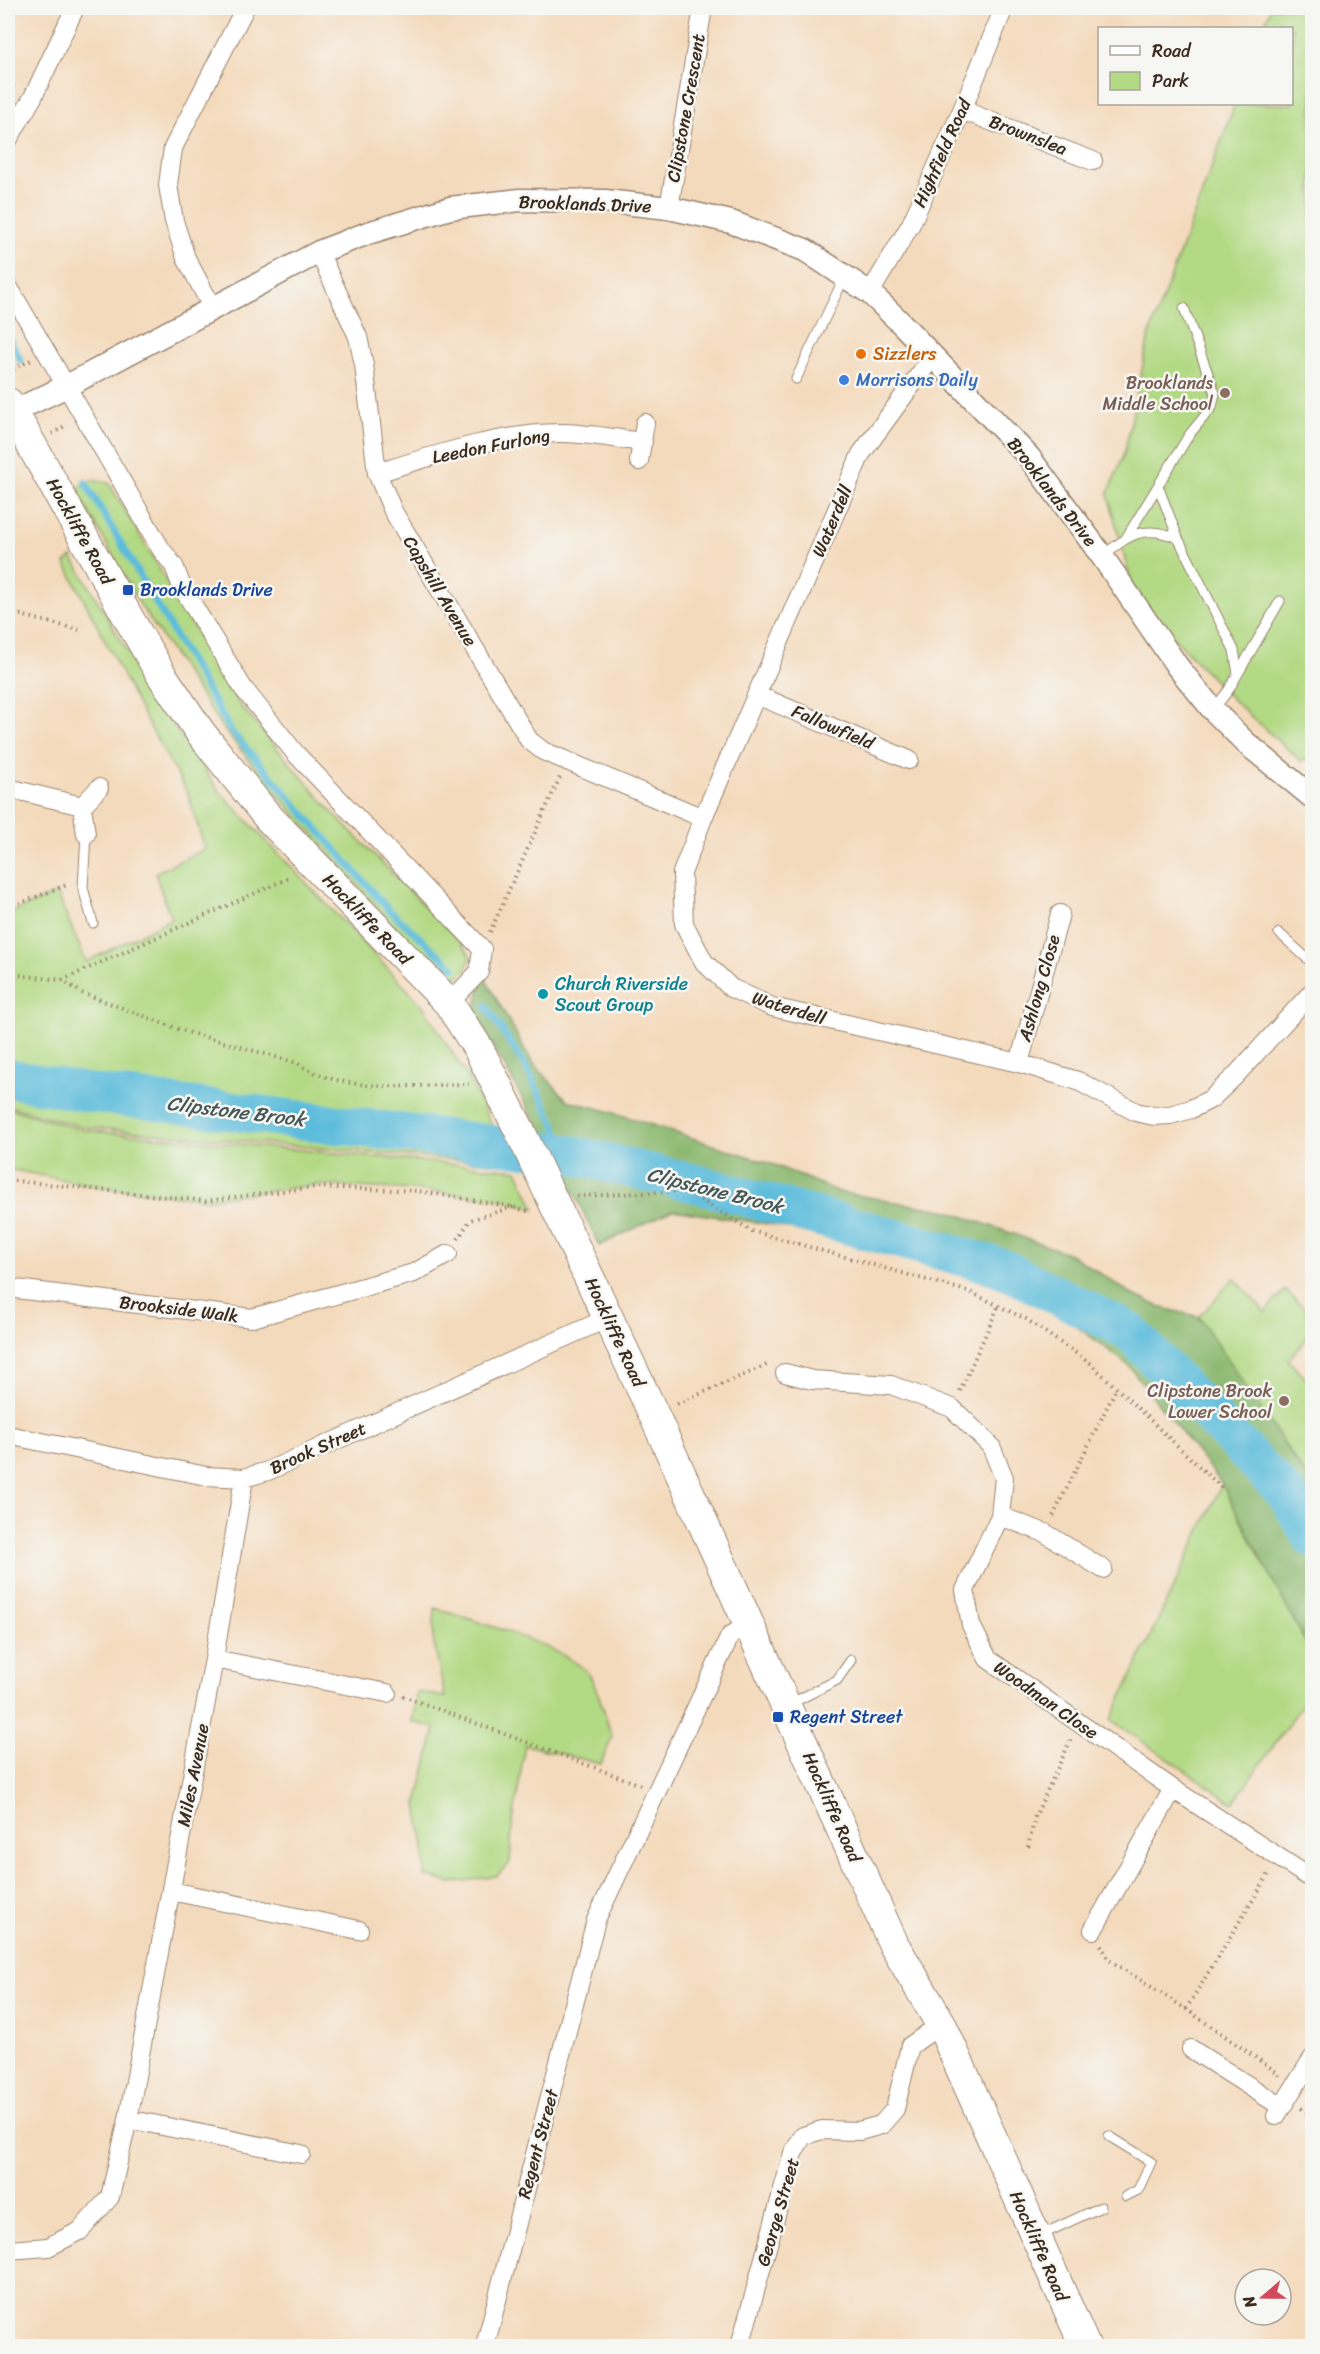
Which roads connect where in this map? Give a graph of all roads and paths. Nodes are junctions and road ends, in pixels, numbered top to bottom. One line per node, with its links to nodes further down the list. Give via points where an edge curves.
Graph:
1 (75, 8): 6 (street)
2 (245, 8): 14 (street, via 172,148 168,185 186,258)
3 (703, 8): 8 (street, Clipstone Crescent)
4 (1004, 8): 5 (street, Highfield Road)
5 (962, 110): 7 (street, Brownslea); 12 (street, Highfield Road, via 911,224)
6 (8, 140)
7 (1093, 161)
8 (669, 208): 9 (street, Brooklands Drive, via 605,201 520,200 450,208); 10 (street, Brooklands Drive, via 731,222 805,250)
9 (319, 252): 14 (street, Brooklands Drive); 24 (street, Capshill Avenue, via 358,337)
10 (845, 276): 12 (street, Brooklands Drive); 18 (lane)
11 (8, 286): 19 (street)
12 (870, 293): 15 (street, Brooklands Drive)
13 (1184, 308): 25 (lane, via 1215,393 1212,407 1189,435)
14 (213, 309): 19 (street, Brooklands Drive)
15 (933, 356): 28 (street, Brooklands Drive, via 1029,457); 33 (street, Waterdell, via 861,454)
16 (36, 357): 17 (path)
17 (8, 372)
18 (796, 379)
19 (67, 386): 20 (street, Brooklands Drive); 49 (street, via 243,688 311,770)
20 (10, 407): 54 (main road, Hockliffe Road, via 150,656 200,732 267,816)
21 (645, 423): 22 (street)
22 (643, 442): 23 (street); 24 (street, Leedon Furlong, via 560,433 534,436 483,444)
23 (639, 461)
24 (377, 473): 36 (street, Capshill Avenue, via 393,511 529,740)
25 (1158, 486): 26 (lane); 27 (lane)
26 (1126, 538): 27 (lane, via 1146,530); 28 (lane)
27 (1178, 538): 32 (lane, via 1234,650)
28 (1102, 556): 34 (street, Brooklands Drive, via 1177,666)
29 (1280, 601): 32 (lane)
30 (8, 616): 31 (path, via 21,615)
31 (79, 630)
32 (1238, 674): 34 (lane)
33 (757, 695): 35 (street, Fallowfield); 41 (street, Waterdell)
34 (1213, 710): 39 (street, Brooklands Drive, via 1246,743)
35 (909, 760)
36 (567, 761): 41 (street, Capshill Avenue); 49 (path)
37 (8, 788): 40 (street)
38 (99, 788): 40 (street)
39 (1312, 797)
40 (82, 806): 42 (street)
41 (703, 818): 55 (street, Waterdell, via 682,873 684,924 704,962 730,988 772,1006)
42 (86, 834): 44 (lane)
43 (293, 876): 52 (path)
44 (84, 878): 45 (path); 47 (lane)
45 (8, 908)
46 (1060, 914): 55 (street, Ashlong Close)
47 (93, 923)
48 (1279, 933): 50 (lane)
49 (482, 949): 54 (street, via 479,972)
50 (1312, 963)
51 (8, 974): 52 (path)
52 (62, 980): 56 (path, via 82,993 184,1031 286,1059 340,1082)
53 (1312, 992): 55 (street, Waterdell, via 1211,1099 1170,1115 1136,1112 1078,1081)
54 (449, 1003): 58 (main road, Hockliffe Road, via 478,1048)
55 (1018, 1063)
56 (480, 1084)
57 (8, 1180): 59 (path, via 206,1201 315,1187 419,1191)
58 (555, 1206): 59 (path, via 537,1214); 62 (path, via 577,1196 686,1191 752,1231 970,1292); 63 (main road, Hockliffe Road)
59 (513, 1207): 60 (path, via 470,1220)
60 (448, 1254): 61 (street, Brookside Walk, via 414,1273 252,1318)
61 (8, 1288)
62 (999, 1305): 65 (path, via 1090,1363); 67 (path)
63 (608, 1318): 69 (street, Brook Street, via 268,1471); 74 (main road, Hockliffe Road)
64 (785, 1373): 66 (path, via 775,1361); 67 (street, Woodman Close, via 812,1380 891,1385)
65 (1117, 1387): 70 (path); 72 (path)
66 (676, 1405)
67 (952, 1408): 71 (street, Woodman Close, via 992,1446 1004,1478)
68 (8, 1439): 69 (street, Brook Street, via 206,1476)
69 (244, 1478): 75 (street, Miles Avenue)
70 (1224, 1490)
71 (1000, 1516): 72 (street); 79 (street, Woodman Close, via 965,1590 971,1625 988,1659)
72 (1044, 1533): 73 (street)
73 (1103, 1569)
74 (749, 1624): 78 (main road, Hockliffe Road); 81 (street, Regent Street, via 730,1636)
75 (214, 1659): 77 (street); 85 (street, Miles Avenue)
76 (851, 1660): 78 (lane, via 837,1680)
77 (387, 1693): 81 (path, via 405,1696)
78 (786, 1706): 89 (main road, Hockliffe Road, via 894,1945)
79 (1079, 1724): 80 (street, Woodman Close); 82 (path, via 1035,1817)
80 (1173, 1789): 83 (street, Woodman Close); 87 (street)
81 (658, 1791): 101 (street, Regent Street, via 596,1920)
82 (1028, 1847)
83 (1280, 1857): 84 (street, Woodman Close); 88 (path)
84 (1312, 1879)
85 (171, 1891): 86 (street); 94 (street, Miles Avenue)
86 (359, 1930)
87 (1093, 1930): 88 (path, via 1109,1960)
88 (1186, 2010): 92 (path, via 1278,2073)
89 (941, 2024): 99 (main road, Hockliffe Road); 102 (street, George Street, via 910,2046 895,2109 881,2125 859,2131 822,2130 803,2136 793,2153)
90 (1191, 2049): 92 (street)
91 (1312, 2059): 92 (street)
92 (1282, 2107): 93 (path)
93 (1312, 2116)
94 (128, 2119): 96 (street); 100 (street, Miles Avenue, via 110,2197 80,2231 48,2247)
95 (1109, 2136): 97 (lane, via 1151,2162 1138,2190)
96 (301, 2154)
97 (1126, 2196)
98 (1101, 2207): 99 (lane)
99 (1036, 2237): 103 (main road, Hockliffe Road)
100 (8, 2250)
101 (485, 2346)
102 (740, 2346)
103 (1085, 2346)

